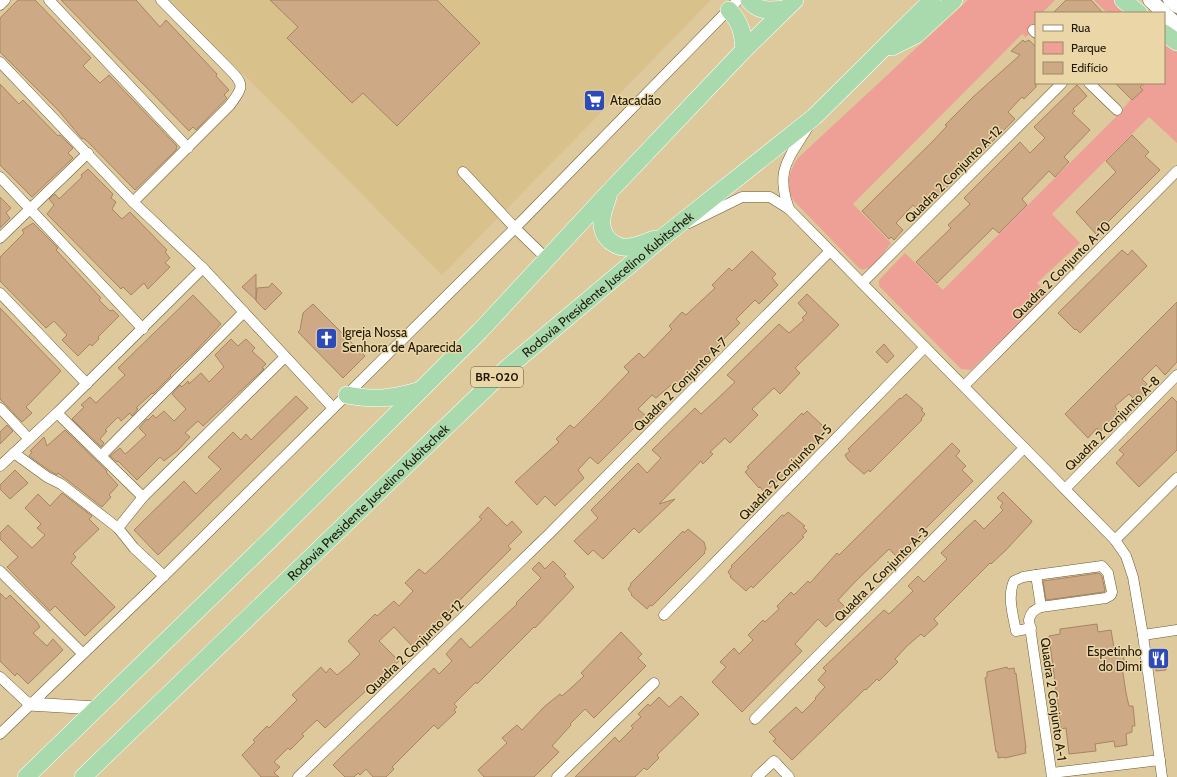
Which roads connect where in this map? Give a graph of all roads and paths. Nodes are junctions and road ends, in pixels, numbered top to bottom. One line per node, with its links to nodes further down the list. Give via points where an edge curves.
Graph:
1 (5, 0): 10 (street)
2 (49, 0): 27 (street)
3 (161, 0): 27 (street, via 241,83 241,89 230,105)
4 (749, 0): 12 (highway, via 758,9 765,11)
5 (932, 0): 21 (highway, Rodovia Presidente Juscelino Kubitschek / BR-020)
6 (954, 0): 21 (highway, via 916,35)
7 (1124, 0): 14 (highway)
8 (1150, 0): 15 (main road)
9 (1170, 0): 13 (main road)
10 (0, 5)
11 (734, 5): 20 (highway, via 741,26); 36 (street)
12 (790, 5): 20 (highway, BR-020)
13 (1177, 6)
14 (1138, 12)
15 (1163, 12)
16 (1165, 14): 17 (main road)
17 (1177, 25)
18 (1165, 34): 19 (highway)
19 (1177, 42)
20 (744, 50): 32 (highway, BR-020)
21 (880, 53): 26 (highway, Rodovia Presidente Juscelino Kubitschek / BR-020)
22 (0, 62): 28 (street)
23 (1061, 84): 42 (street, Quadra 2 Conjunto A-12)
24 (1090, 84): 25 (street)
25 (1117, 110)
26 (814, 117): 35 (street, via 784,169 782,185); 37 (highway, Rodovia Presidente Juscelino Kubitschek / BR-020)
27 (188, 148): 33 (street)
28 (88, 154): 33 (street); 34 (street)
29 (1177, 171): 50 (street, Quadra 2 Conjunto A-10)
30 (463, 172): 36 (street)
31 (0, 177): 34 (street)
32 (610, 191): 37 (highway, via 602,214 601,227 607,238 613,243 627,247); 40 (highway, BR-020)
33 (134, 202): 41 (street)
34 (31, 208): 38 (street); 45 (street)
35 (789, 209): 37 (street, via 770,197 742,196); 39 (street)
36 (515, 228): 40 (street); 52 (street)
37 (663, 237): 85 (highway, Rodovia Presidente Juscelino Kubitschek / BR-020, via 506,369)
38 (0, 238)
39 (830, 251): 42 (street); 65 (street, Quadra 2 Conjunto A-7)
40 (548, 259): 51 (highway, BR-020)
41 (203, 268): 44 (street); 45 (street)
42 (862, 283): 46 (street)
43 (0, 293): 49 (street)
44 (244, 312): 47 (street); 59 (street)
45 (143, 329): 49 (street)
46 (925, 347): 50 (street); 71 (street, Quadra 2 Conjunto A-5)
47 (285, 357): 54 (street); 63 (street)
48 (1177, 375): 62 (street, Quadra 2 Conjunto A-8)
49 (87, 384): 55 (street)
50 (964, 386): 57 (street)
51 (420, 391): 52 (highway, via 379,400); 79 (highway, BR-020)
52 (347, 395): 54 (street)
53 (0, 408): 56 (street)
54 (333, 408): 69 (street)
55 (57, 413): 56 (street); 59 (street)
56 (29, 439): 58 (street)
57 (1024, 448): 62 (street); 80 (street, Quadra 2 Conjunto A-3)
58 (14, 453): 60 (street); 64 (street, via 47,477 62,484)
59 (101, 456): 63 (street)
60 (0, 466)
61 (1177, 478): 66 (street)
62 (1065, 489): 66 (street)
63 (143, 497): 64 (street)
64 (118, 528): 69 (street, via 134,548)
65 (548, 535): 86 (street, Quadra 2 Conjunto B-12)
66 (1115, 540): 74 (street, via 1126,556 1133,577)
67 (0, 570): 75 (street)
68 (1036, 575): 70 (street); 70 (street, via 1102,566 1108,573 1112,592 1106,598); 72 (street, via 1014,581 1010,589 1016,631)
69 (164, 576): 75 (street)
70 (1041, 607): 72 (street, Quadra 2 Conjunto A-1, via 1030,614)
71 (664, 615)
72 (1031, 628): 83 (street, Quadra 2 Conjunto A-1)
73 (1177, 630): 74 (street)
74 (1143, 635): 82 (street)
75 (82, 653): 78 (street)
76 (0, 677): 78 (street)
77 (654, 683): 87 (street)
78 (29, 704): 79 (street); 81 (street)
79 (96, 708): 84 (highway, BR-020)
80 (755, 719)
81 (0, 734)
82 (1160, 760): 83 (street, Quadra 2 Conjunto A-1); 90 (street)
83 (1052, 775)
84 (26, 777)
85 (83, 777)
86 (298, 777)
87 (556, 777)
88 (757, 777): 89 (street, via 774,761)
89 (789, 777)
90 (1162, 777)

